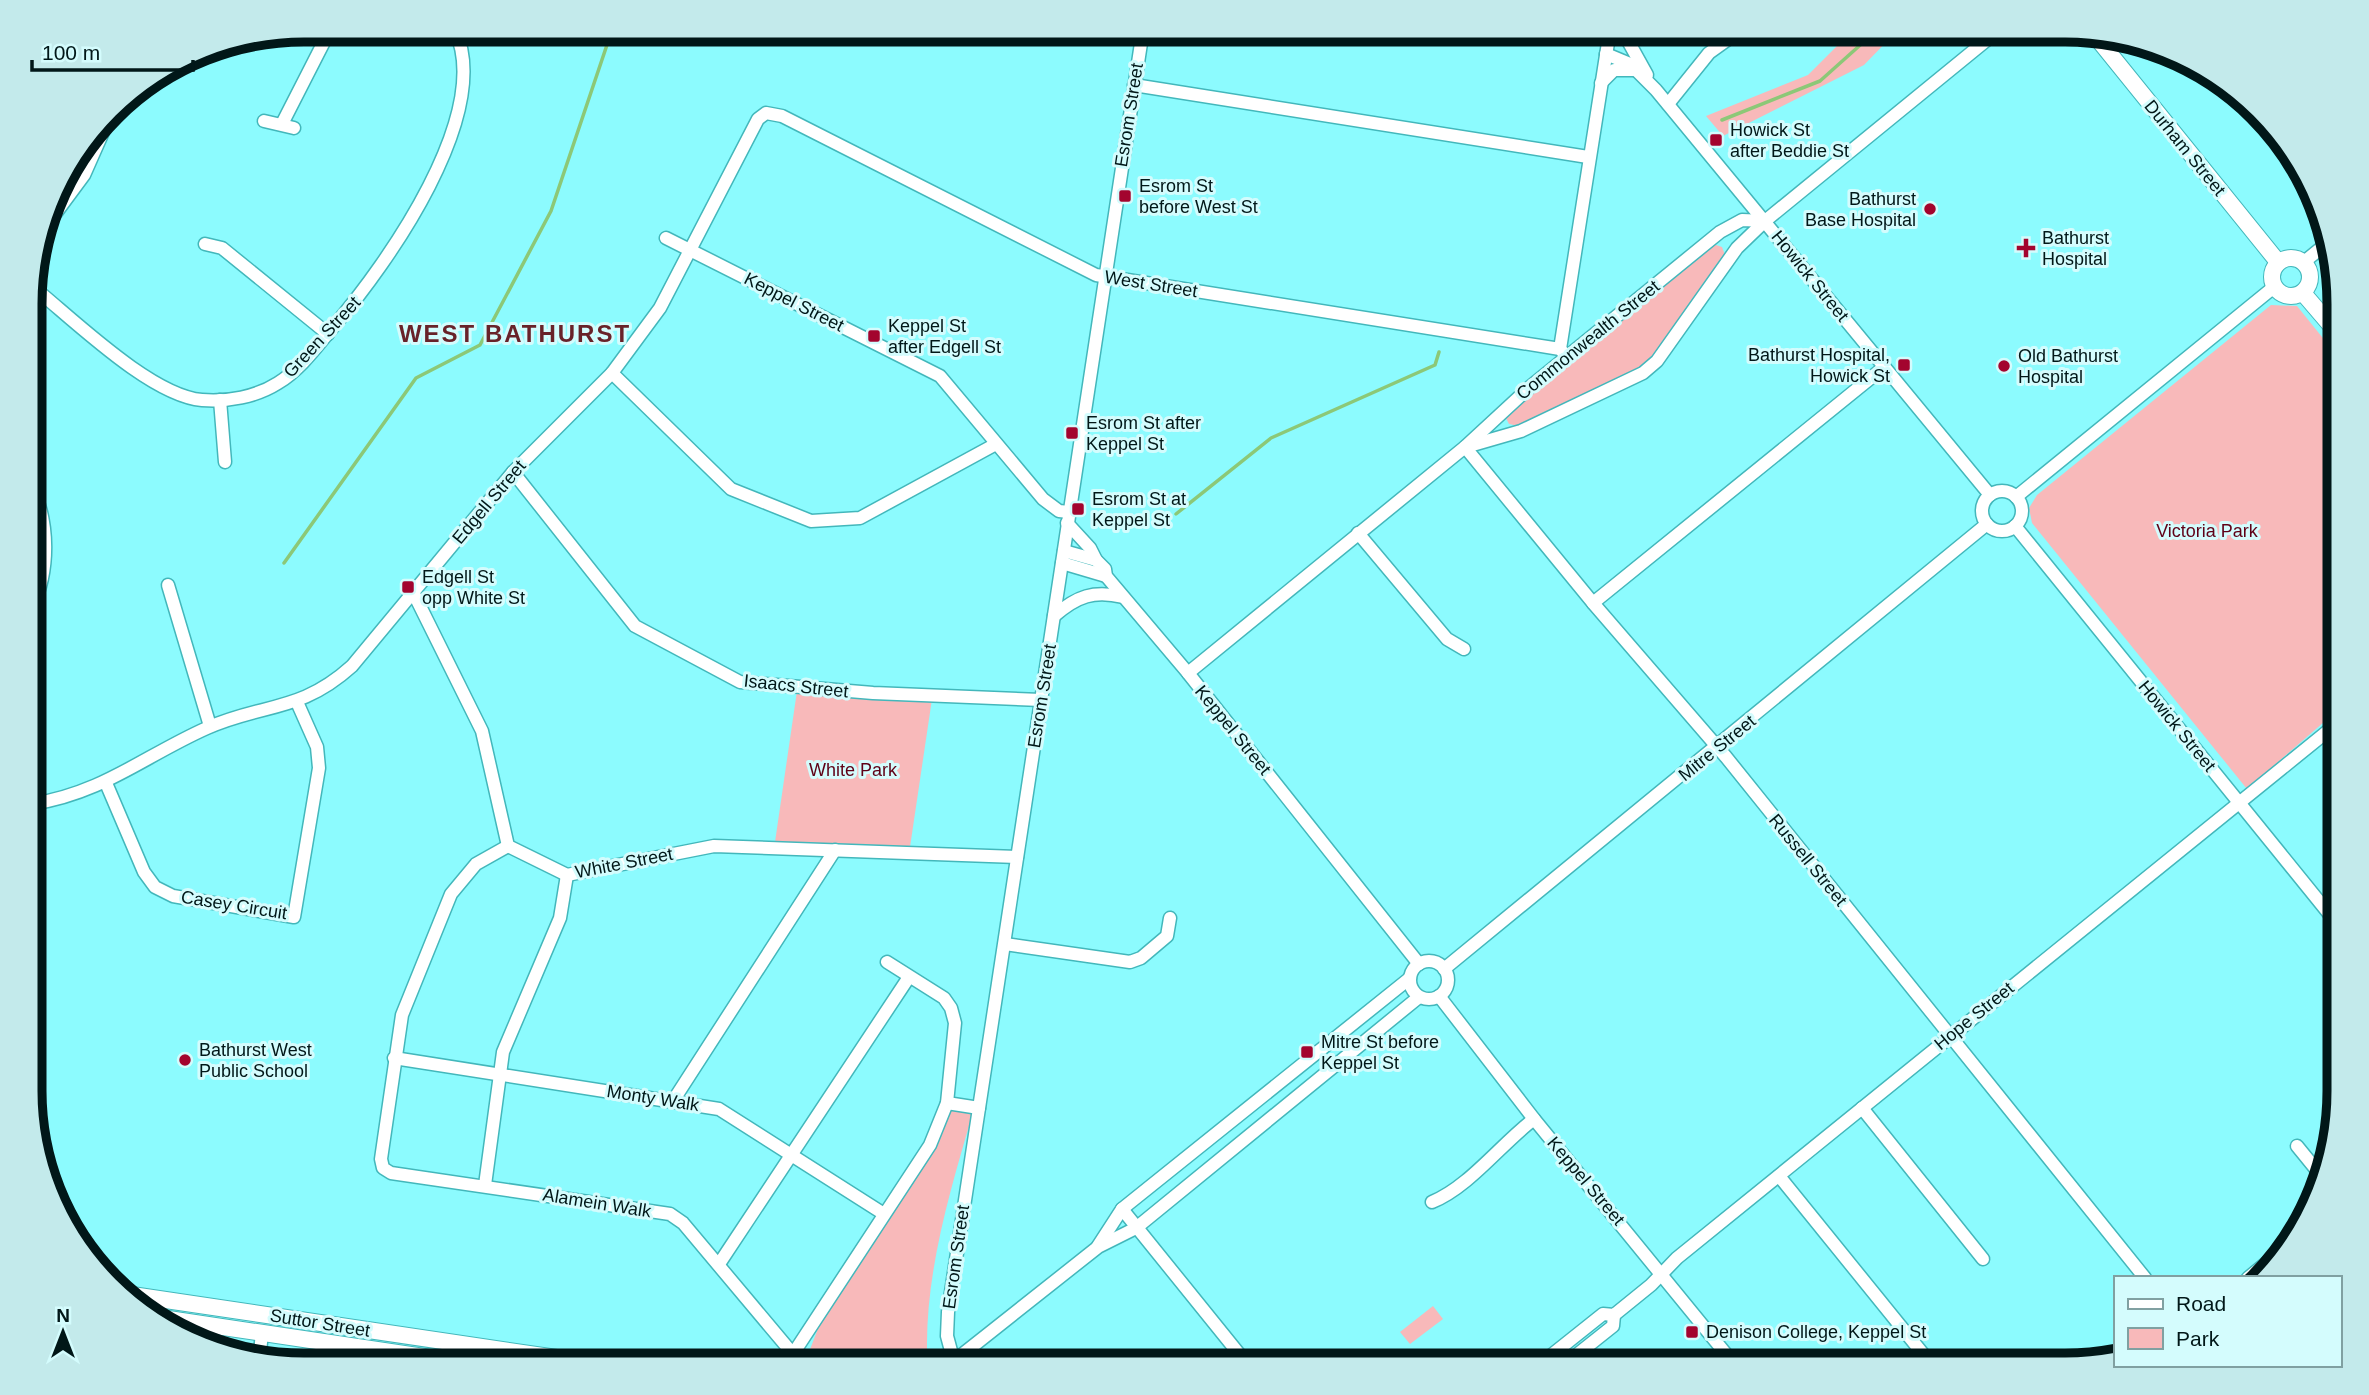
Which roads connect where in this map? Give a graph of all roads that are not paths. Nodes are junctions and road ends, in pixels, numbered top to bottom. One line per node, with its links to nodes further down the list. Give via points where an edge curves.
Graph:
1 (325, 42): 16 (street, via 288,126)
2 (459, 42): 34 (street, Green Street, via 464,64 461,98 427,188 385,261)
3 (1141, 42): 12 (street, Esrom Street)
4 (1608, 42): 9 (street); 10 (street, Howick Street); 11 (street)
5 (1629, 42): 9 (street, Howick Street)
6 (1725, 42): 14 (street, via 1709,54)
7 (1984, 42): 20 (street)
8 (2102, 45): 27 (main road, Durham Street)
9 (1634, 52): 13 (street, Howick Street)
10 (1636, 70): 11 (street, via 1614,70); 13 (street, Howick Street)
11 (1601, 82): 18 (street)
12 (1134, 85): 18 (street); 29 (street, Esrom Street)
13 (1656, 90): 14 (street, Howick Street)
14 (1668, 104): 20 (street, Howick Street)
15 (766, 113): 26 (street, Edgell Street, via 758,119); 29 (street, West Street, via 782,116)
16 (264, 121)
17 (99, 141): 19 (street, via 84,175)
18 (1588, 156): 35 (street)
19 (61, 205)
20 (1765, 221): 21 (street, Commonwealth Street, via 1742,220); 24 (street); 36 (street, Howick Street)
21 (1720, 232): 24 (street); 35 (street, Commonwealth Street)
22 (666, 238): 26 (street, Keppel Street)
23 (205, 244): 34 (street, via 222,248)
24 (1737, 248): 40 (street, via 1657,361 1643,373 1521,431)
25 (2321, 248): 28 (street)
26 (690, 249): 37 (street, Edgell Street, via 660,308); 39 (street, Keppel Street, via 940,376)
27 (2278, 262): 28 (main road, via 2288,258); 30 (main road, via 2272,271)
28 (2304, 262): 31 (main road, via 2311,278)
29 (1104, 277): 35 (street, West Street); 45 (street, Esrom Street)
30 (2274, 287): 31 (main road, via 2287,296); 44 (street)
31 (2303, 293): 33 (main road)
32 (43, 294): 38 (street, Green Street, via 150,380 188,397)
33 (2327, 321)
34 (328, 334): 38 (street, Green Street, via 281,381 254,394)
35 (1563, 353): 40 (street, Commonwealth Street)
36 (1883, 368): 43 (street, Howick Street); 57 (street)
37 (611, 373): 39 (street, via 731,489 811,522 860,518); 42 (street, Edgell Street)
38 (220, 400): 41 (street)
39 (996, 444): 45 (street, Keppel Street, via 1046,502)
40 (1465, 447): 49 (street, Commonwealth Street); 57 (street, Russell Street)
41 (225, 462)
42 (513, 472): 55 (street, Edgell Street); 61 (street, Isaacs Street, via 635,626 740,682)
43 (1990, 495): 44 (street, via 2003,491); 47 (street, via 1982,512)
44 (2016, 497): 48 (street, via 2022,512)
45 (1068, 517): 50 (street, Esrom Street); 51 (street, Keppel Street)
46 (42, 518): 52 (street)
47 (1987, 524): 48 (street, via 2000,530); 65 (street, Mitre Street)
48 (2015, 526): 68 (street, Howick Street)
49 (1358, 533): 59 (street, via 1447,639); 60 (street, Commonwealth Street)
50 (1063, 557): 51 (street); 53 (street); 58 (street, Esrom Street)
51 (1096, 560): 53 (street, Keppel Street)
52 (42, 570)
53 (1106, 576): 56 (street, Keppel Street)
54 (168, 585): 63 (street)
55 (414, 594): 62 (street, Edgell Street, via 352,666); 69 (street, via 482,731)
56 (1124, 597): 58 (street, via 1084,596); 60 (street, Keppel Street)
57 (1593, 603): 65 (street, Russell Street)
58 (1054, 616): 61 (street, Esrom Street)
59 (1464, 649)
60 (1188, 673): 77 (street, Keppel Street)
61 (1041, 700): 71 (street, Esrom Street)
62 (297, 702): 63 (street, Edgell Street); 66 (street, Casey Circuit, via 317,747 319,768 294,917 173,896 155,887 144,872)
63 (210, 726): 66 (street, Edgell Street)
64 (2327, 732): 68 (street, Hope Street)
65 (1717, 747): 78 (street, Mitre Street); 83 (street, Russell Street)
66 (106, 783): 67 (street, Edgell Street)
67 (42, 801)
68 (2239, 802): 73 (street, Howick Street); 83 (street, Hope Street)
69 (508, 846): 72 (street, White Street); 84 (street, via 476,864 451,894 402,1015)
70 (835, 850): 71 (street, White Street); 72 (street, White Street, via 714,846); 86 (street)
71 (1017, 857): 75 (street, Esrom Street)
72 (567, 875): 85 (street, via 560,918 503,1052)
73 (2327, 911)
74 (1170, 918): 75 (street, via 1167,936 1130,962)
75 (1005, 944): 88 (street, Esrom Street)
76 (887, 962): 79 (street)
77 (1419, 964): 78 (street, via 1430,961); 80 (street)
78 (1444, 968): 81 (street, via 1448,983)
79 (909, 977): 87 (street, via 944,998 951,1008 955,1023); 92 (street)
80 (1410, 978): 82 (street, via 1411,989); 97 (street)
81 (1439, 996): 82 (street); 90 (street, Keppel Street)
82 (1419, 997): 99 (street)
83 (1949, 1037): 89 (street, Hope Street); 104 (street, Russell Street)
84 (394, 1058): 85 (street, Monty Walk); 95 (street, Alamein Walk, via 383,1168 391,1173)
85 (500, 1074): 86 (street, Monty Walk); 95 (street)
86 (673, 1101): 92 (street, Monty Walk, via 719,1108)
87 (947, 1103): 88 (street); 98 (street, via 930,1144)
88 (979, 1108): 114 (street, Esrom Street, via 947,1325)
89 (1862, 1108): 94 (street, Hope Street); 101 (street)
90 (1534, 1119): 96 (street, via 1450,1195); 103 (street, Keppel Street)
91 (2297, 1146): 93 (street)
92 (790, 1154): 98 (street, Monty Walk); 102 (street)
93 (2315, 1168)
94 (1779, 1176): 103 (street, Hope Street); 120 (street)
95 (485, 1185): 102 (street, Alamein Walk, via 670,1214)
96 (1432, 1202)
97 (1122, 1209): 99 (street); 100 (street)
98 (884, 1214): 113 (street)
99 (1136, 1228): 100 (street); 116 (street)
100 (1098, 1247): 115 (street)
101 (1983, 1259)
102 (719, 1264): 112 (street, Alamein Walk)
103 (1661, 1274): 106 (street, Hope Street); 119 (street, Keppel Street)
104 (2143, 1276)
105 (143, 1298): 111 (main road, Suttor Street)
106 (1614, 1315): 117 (street, Hope Street, via 1603,1314); 118 (street, Hope Street, via 1613,1326)
107 (178, 1321): 108 (main road, Suttor Street)
108 (262, 1334): 109 (street); 110 (main road, Suttor Street)
109 (260, 1349)
110 (394, 1353)
111 (522, 1353)
112 (788, 1353)
113 (797, 1353)
114 (950, 1353)
115 (964, 1353)
116 (1238, 1353)
117 (1554, 1353)
118 (1579, 1353)
119 (1725, 1353)
120 (1922, 1353)

